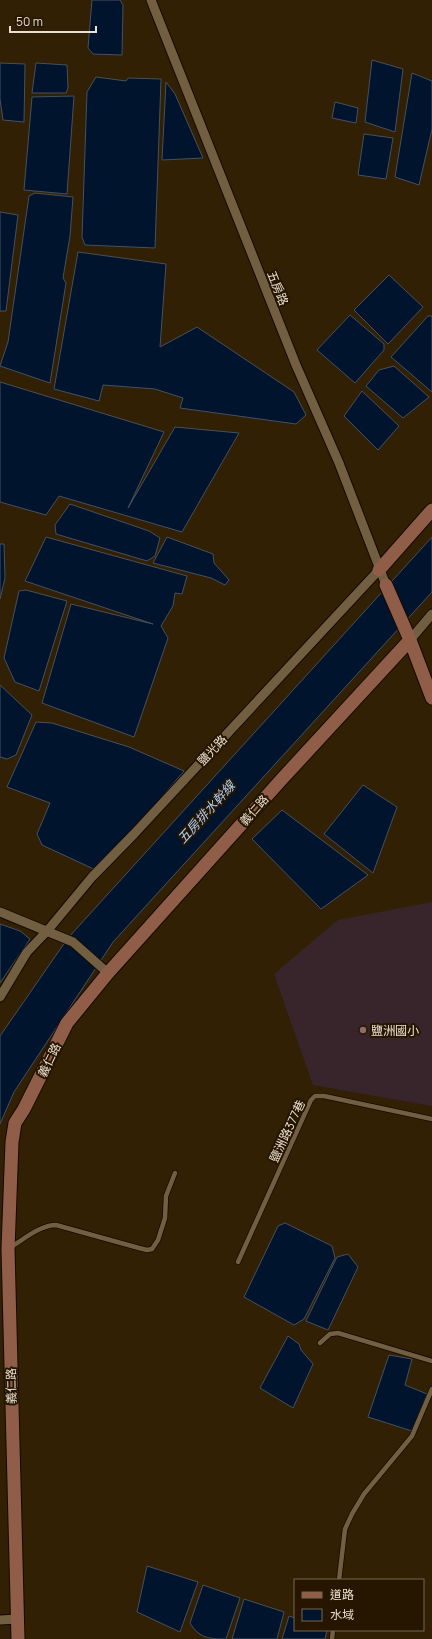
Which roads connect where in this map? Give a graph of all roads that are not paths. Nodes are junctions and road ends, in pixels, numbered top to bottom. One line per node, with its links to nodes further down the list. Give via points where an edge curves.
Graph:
1 (151, 0): 3 (street, 五房路, via 296,365 339,463)
2 (432, 510): 3 (street, 鹽光路)
3 (379, 570): 4 (street, 五房路); 9 (street, 鹽光路, via 92,877)
4 (386, 585): 6 (street)
5 (432, 614): 6 (street, 義仁路)
6 (410, 640): 7 (street); 10 (street, 義仁路)
7 (432, 698)
8 (0, 912): 9 (street)
9 (48, 930): 10 (street, via 73,942); 11 (street, 鹽光路, via 27,952)
10 (105, 970): 14 (street, 義仁路, via 68,1023 15,1122)
11 (0, 997)
12 (432, 1119): 15 (lane, 鹽洲路377巷, via 315,1096)
13 (175, 1173): 14 (lane, via 166,1196 165,1218 158,1240 152,1249 147,1250 49,1225)
14 (8, 1249): 20 (street, 義仁路)
15 (238, 1262)
16 (320, 1343): 17 (lane, via 330,1334 338,1333)
17 (432, 1361)
18 (432, 1389): 19 (lane, via 412,1436 364,1494 352,1514 346,1529)
19 (339, 1579)
20 (14, 1619): 21 (street); 22 (street, 義仁路)
21 (0, 1620)
22 (18, 1639)

